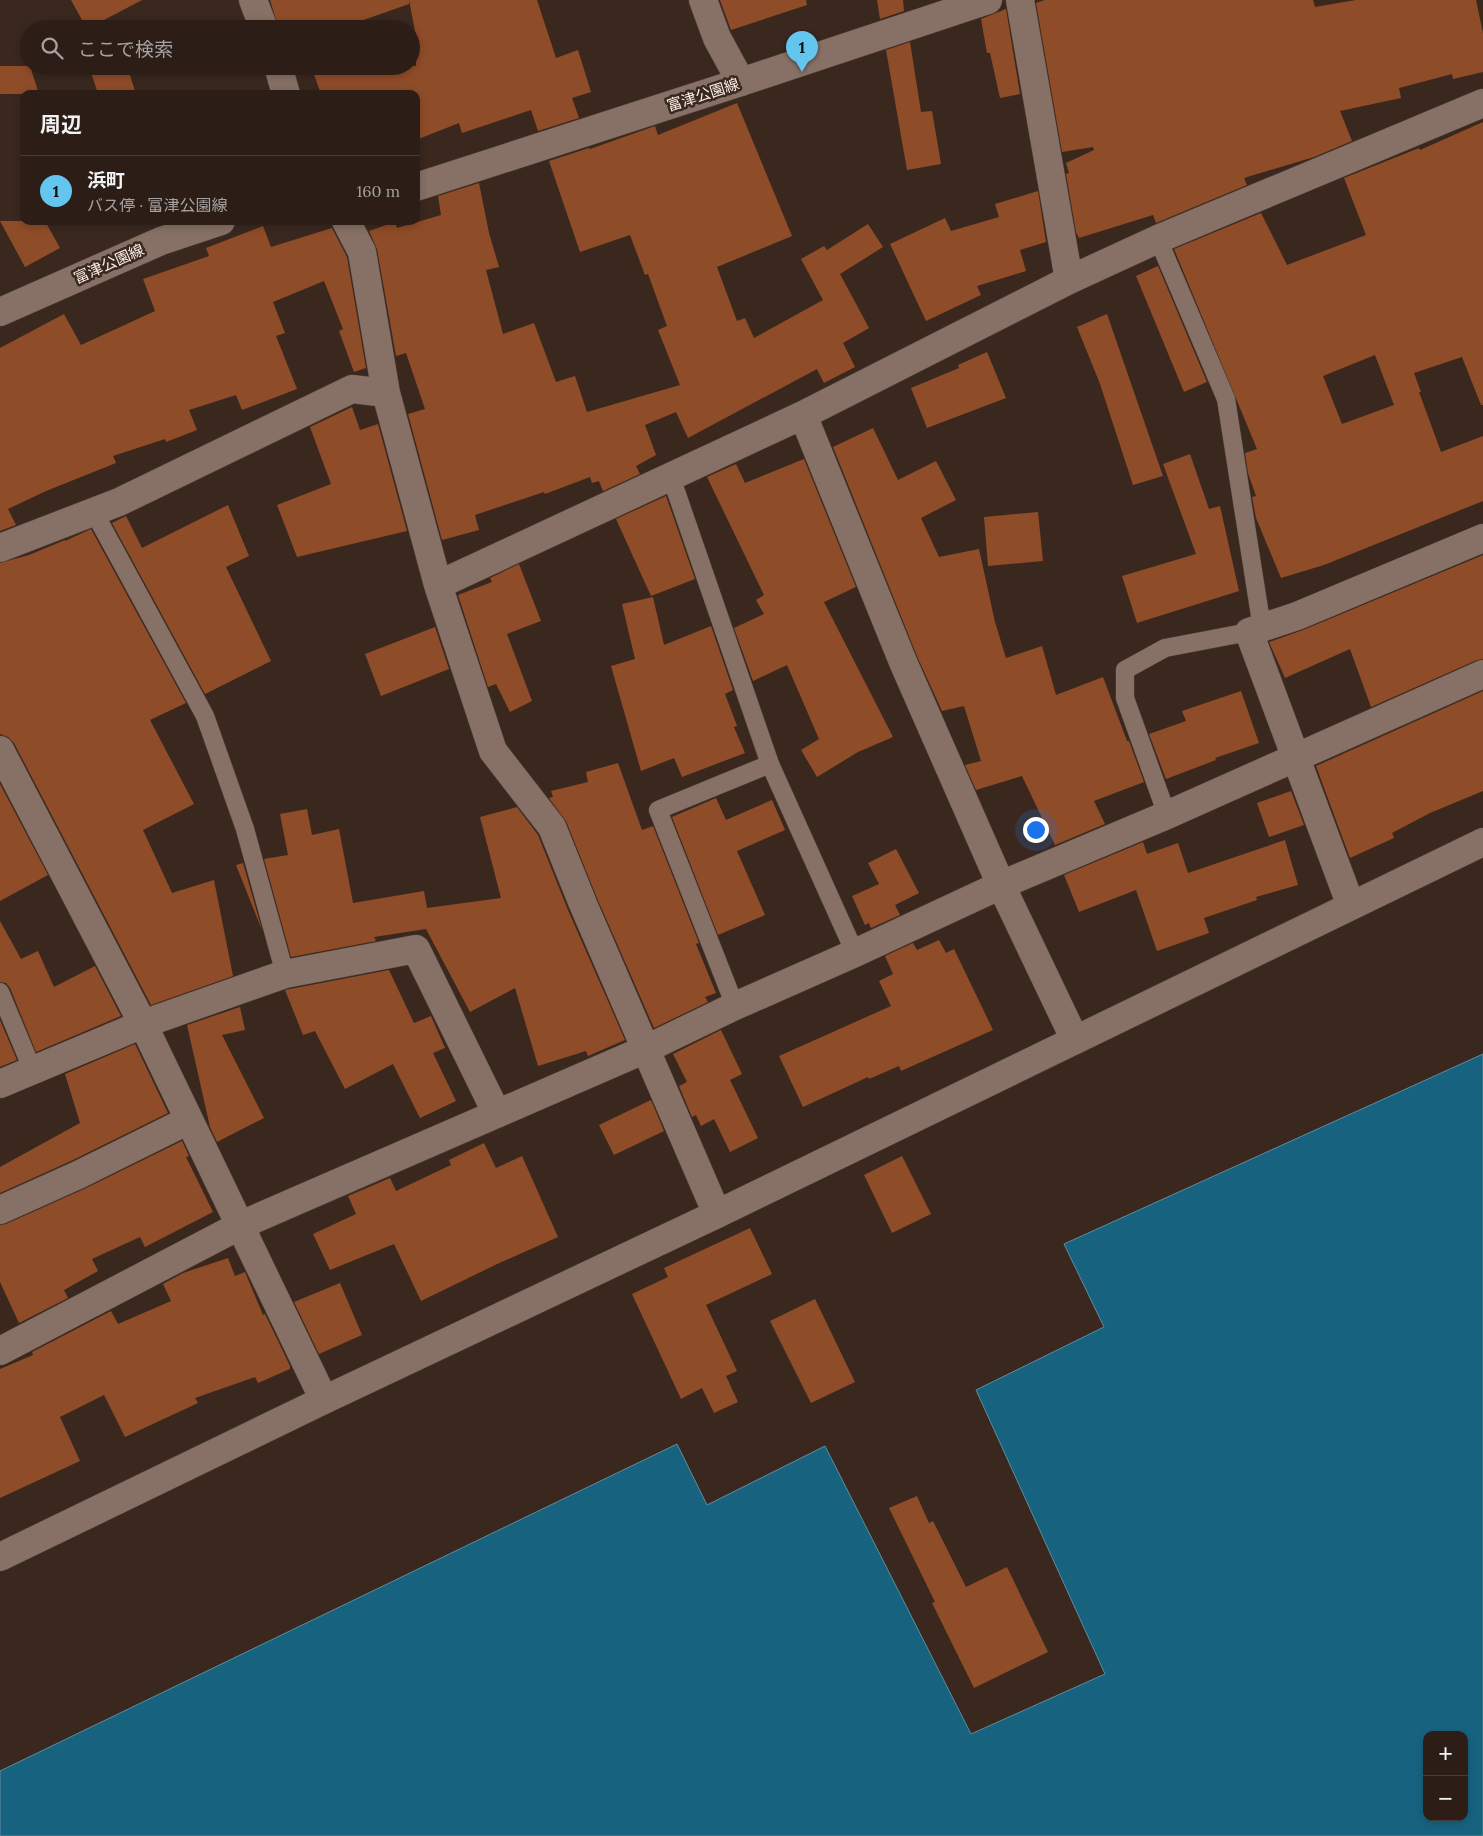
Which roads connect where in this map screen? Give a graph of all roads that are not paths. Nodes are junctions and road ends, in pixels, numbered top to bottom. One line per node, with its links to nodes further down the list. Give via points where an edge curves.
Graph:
1 (253, 0): 5 (street)
2 (703, 0): 7 (street, via 717,38)
3 (988, 0): 7 (street, 富津公園線)
4 (1020, 0): 14 (street)
5 (261, 20)
6 (281, 75): 8 (street)
7 (741, 82): 10 (street, 富津公園線)
8 (285, 90)
9 (1483, 103): 13 (street)
10 (420, 186)
11 (209, 225): 15 (street, 富津公園線, via 162,241)
12 (348, 225): 16 (street, via 362,252)
13 (1158, 239): 14 (street); 23 (lane, via 1226,398)
14 (1069, 280): 17 (street)
15 (0, 312)
16 (386, 394): 19 (street, via 352,389); 22 (street)
17 (803, 416): 18 (street); 30 (street, via 903,662)
18 (671, 477): 22 (street); 27 (lane)
19 (94, 512): 21 (street); 33 (lane, via 205,716 245,829)
20 (1483, 538): 23 (street)
21 (0, 548)
22 (438, 584): 39 (street, via 493,751 552,827)
23 (1256, 630): 26 (street); 28 (lane, via 1165,648 1125,670 1125,698)
24 (1483, 674): 26 (street)
25 (0, 750): 37 (street)
26 (1295, 758): 28 (street); 31 (street)
27 (770, 764): 32 (lane); 35 (lane, via 658,810)
28 (1167, 815): 30 (street)
29 (1483, 842): 31 (street)
30 (1001, 885): 32 (street); 38 (street)
31 (1351, 906): 38 (street)
32 (855, 953): 35 (street)
33 (285, 974): 37 (street); 42 (street, via 416,949)
34 (0, 992): 36 (lane)
35 (735, 1006): 39 (street)
36 (6, 1023): 40 (lane)
37 (143, 1024): 40 (street); 43 (street)
38 (1075, 1040): 45 (street)
39 (646, 1049): 42 (street); 45 (street)
40 (33, 1071): 41 (street)
41 (0, 1084)
42 (497, 1114): 46 (street)
43 (189, 1120): 44 (street); 46 (street)
44 (0, 1210)
45 (717, 1214): 48 (street)
46 (241, 1225): 47 (street); 48 (street)
47 (0, 1352)
48 (324, 1400): 49 (street)
49 (0, 1557)

